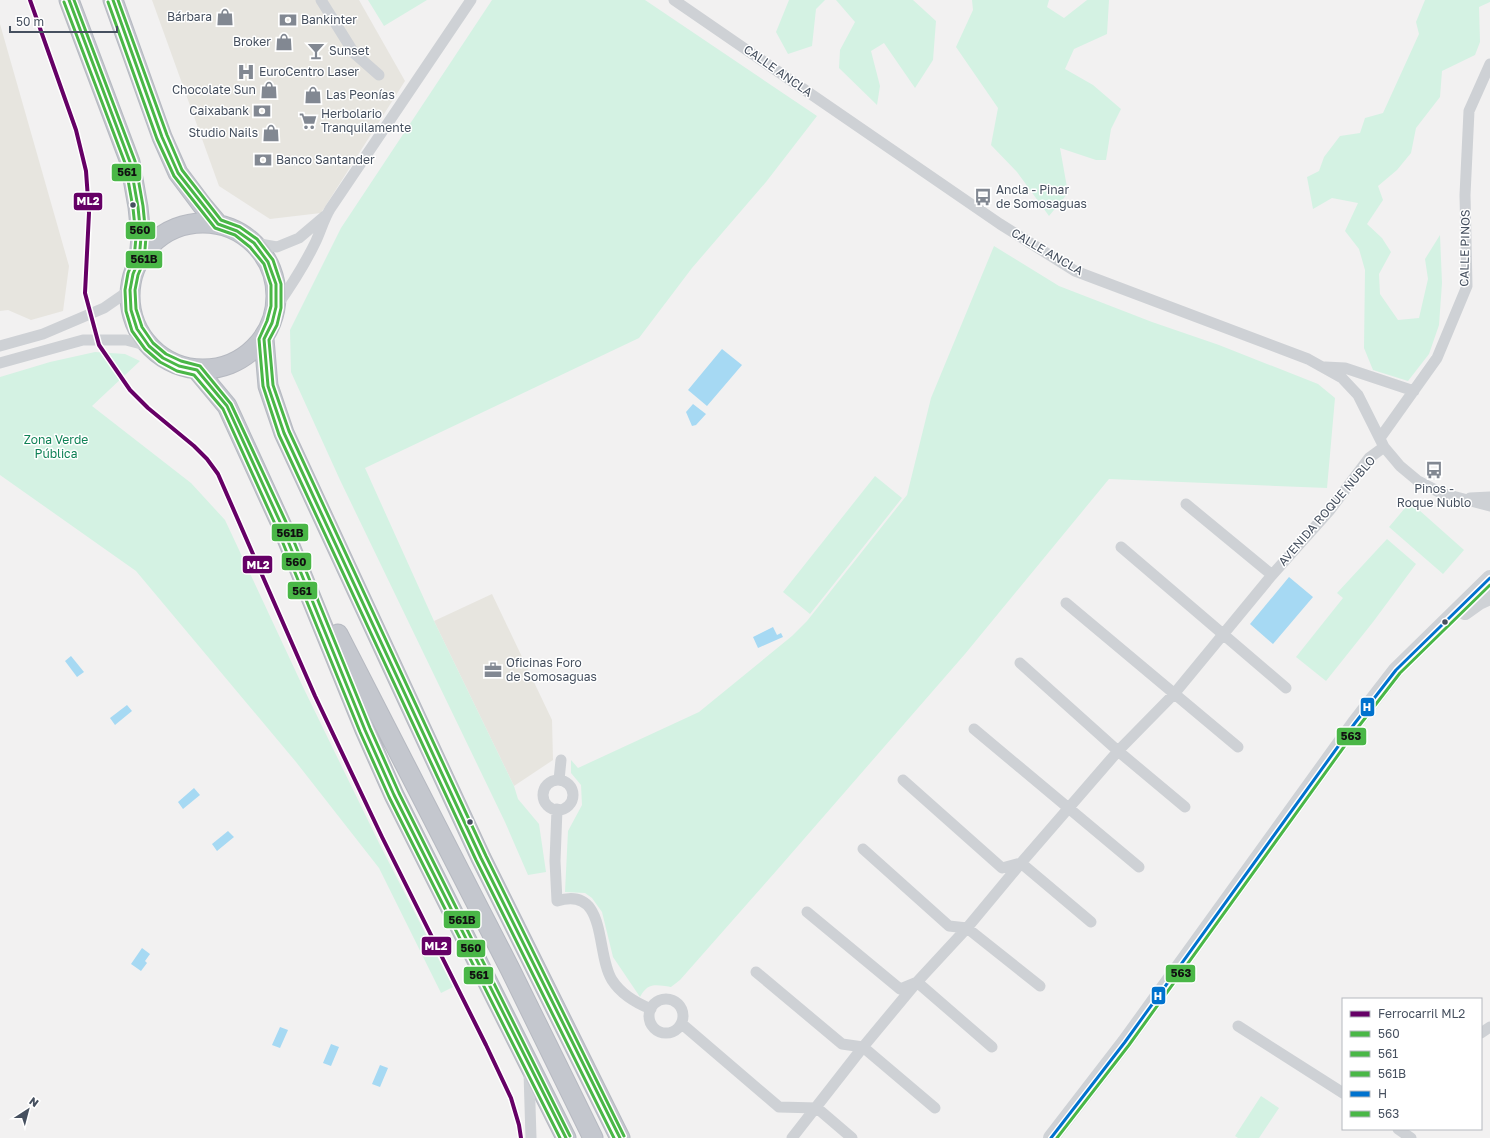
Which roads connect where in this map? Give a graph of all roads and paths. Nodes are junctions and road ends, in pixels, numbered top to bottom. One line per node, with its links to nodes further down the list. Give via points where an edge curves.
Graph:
1 (69, 0): 11 (highway, via 130,162 141,237)
2 (112, 0): 9 (highway, via 178,174)
3 (321, 0): 7 (street, via 354,53)
4 (471, 0): 8 (street)
5 (674, 0): 18 (street, CALLE ANCLA, via 1000,224 1076,271)
6 (1490, 64): 20 (street, CALLE PINOS, via 1468,111 1465,195 1467,286 1437,358)
7 (380, 75)
8 (326, 216): 10 (street, via 299,238 278,247); 13 (street, via 293,284)
9 (218, 224): 10 (highway, via 237,231); 11 (highway, via 195,223 173,229 154,242)
10 (254, 243): 13 (highway, via 271,269 276,284)
11 (139, 260): 12 (highway)
12 (130, 290): 15 (street, via 104,308 43,334); 16 (highway, via 131,310 137,329)
13 (276, 307): 14 (highway)
14 (264, 339): 19 (highway, via 251,353 234,363 216,369); 71 (highway, via 268,386 284,433 481,858)
15 (0, 346)
16 (149, 346): 17 (street, via 126,340 83,340); 19 (highway, via 163,358 179,366)
17 (0, 363)
18 (1324, 367): 20 (street, via 1345,368); 21 (street, CALLE ANCLA, via 1342,378 1358,395)
19 (197, 370): 26 (highway, via 228,406)
20 (1414, 391): 21 (street, CALLE PINOS)
21 (1382, 442): 23 (street, CALLE ANCLA, via 1400,466 1418,480 1441,493); 28 (street, AVENIDA ROQUE NUBLO, via 1330,510)
22 (1490, 496): 23 (street, CALLE ANCLA)
23 (1460, 498): 25 (street, CALLE ANCLA)
24 (1186, 504): 28 (street, AVENIDA ROQUE NUBLO)
25 (1490, 506)
26 (281, 524): 63 (highway, via 394,795); 70 (highway)
27 (1121, 547): 32 (street)
28 (1272, 575): 32 (street, AVENIDA ROQUE NUBLO)
29 (1490, 578): 33 (main road)
30 (1490, 597): 33 (main road, via 1479,602)
31 (1066, 603): 36 (street)
32 (1223, 636): 35 (street); 36 (street, AVENIDA ROQUE NUBLO)
33 (1421, 646): 60 (main road, via 1396,670 1355,723)
34 (1020, 663): 39 (street)
35 (1286, 688)
36 (1174, 694): 38 (street); 39 (street, AVENIDA ROQUE NUBLO)
37 (974, 729): 44 (street)
38 (1238, 747)
39 (1118, 751): 43 (street); 44 (street, AVENIDA ROQUE NUBLO)
40 (561, 760): 41 (street)
41 (559, 780): 45 (street, via 547,785 544,794 548,806); 45 (street, via 568,785 573,797 568,806)
42 (903, 780): 47 (street, via 1002,868)
43 (1185, 807)
44 (1069, 808): 47 (street, AVENIDA ROQUE NUBLO); 48 (street)
45 (557, 810): 49 (street)
46 (863, 849): 53 (street, via 949,926)
47 (1021, 864): 52 (street); 53 (street, AVENIDA ROQUE NUBLO)
48 (1139, 867)
49 (556, 901): 50 (street); 57 (street, via 570,898 588,905 594,912 606,966 612,980 630,999)
50 (550, 910)
51 (807, 912): 55 (street, AVENIDA ROQUE NUBLO, via 900,989)
52 (1091, 922)
53 (967, 928): 55 (street, AVENIDA ROQUE NUBLO); 56 (street)
54 (756, 972): 62 (street, via 842,1044)
55 (917, 982): 61 (street); 62 (street, AVENIDA ROQUE NUBLO)
56 (1040, 986)
57 (651, 1009): 58 (street, via 664,999 675,1002 682,1011); 58 (street, via 649,1014 652,1026 661,1033 673,1032)
58 (682, 1024): 65 (street, via 780,1107)
59 (1238, 1026): 64 (street)
60 (1125, 1042): 74 (main road); 75 (main road)
61 (992, 1046)
62 (863, 1047): 65 (street, AVENIDA ROQUE NUBLO); 66 (street)
63 (528, 1063): 68 (street); 69 (highway)
64 (1342, 1092)
65 (817, 1108): 72 (street, AVENIDA ROQUE NUBLO); 73 (street)
66 (935, 1108)
67 (1400, 1130): 76 (street)
68 (531, 1138)
69 (566, 1138)
70 (594, 1138)
71 (620, 1138)
72 (792, 1138)
73 (852, 1138)
74 (1051, 1138)
75 (1058, 1138)
76 (1413, 1138)

